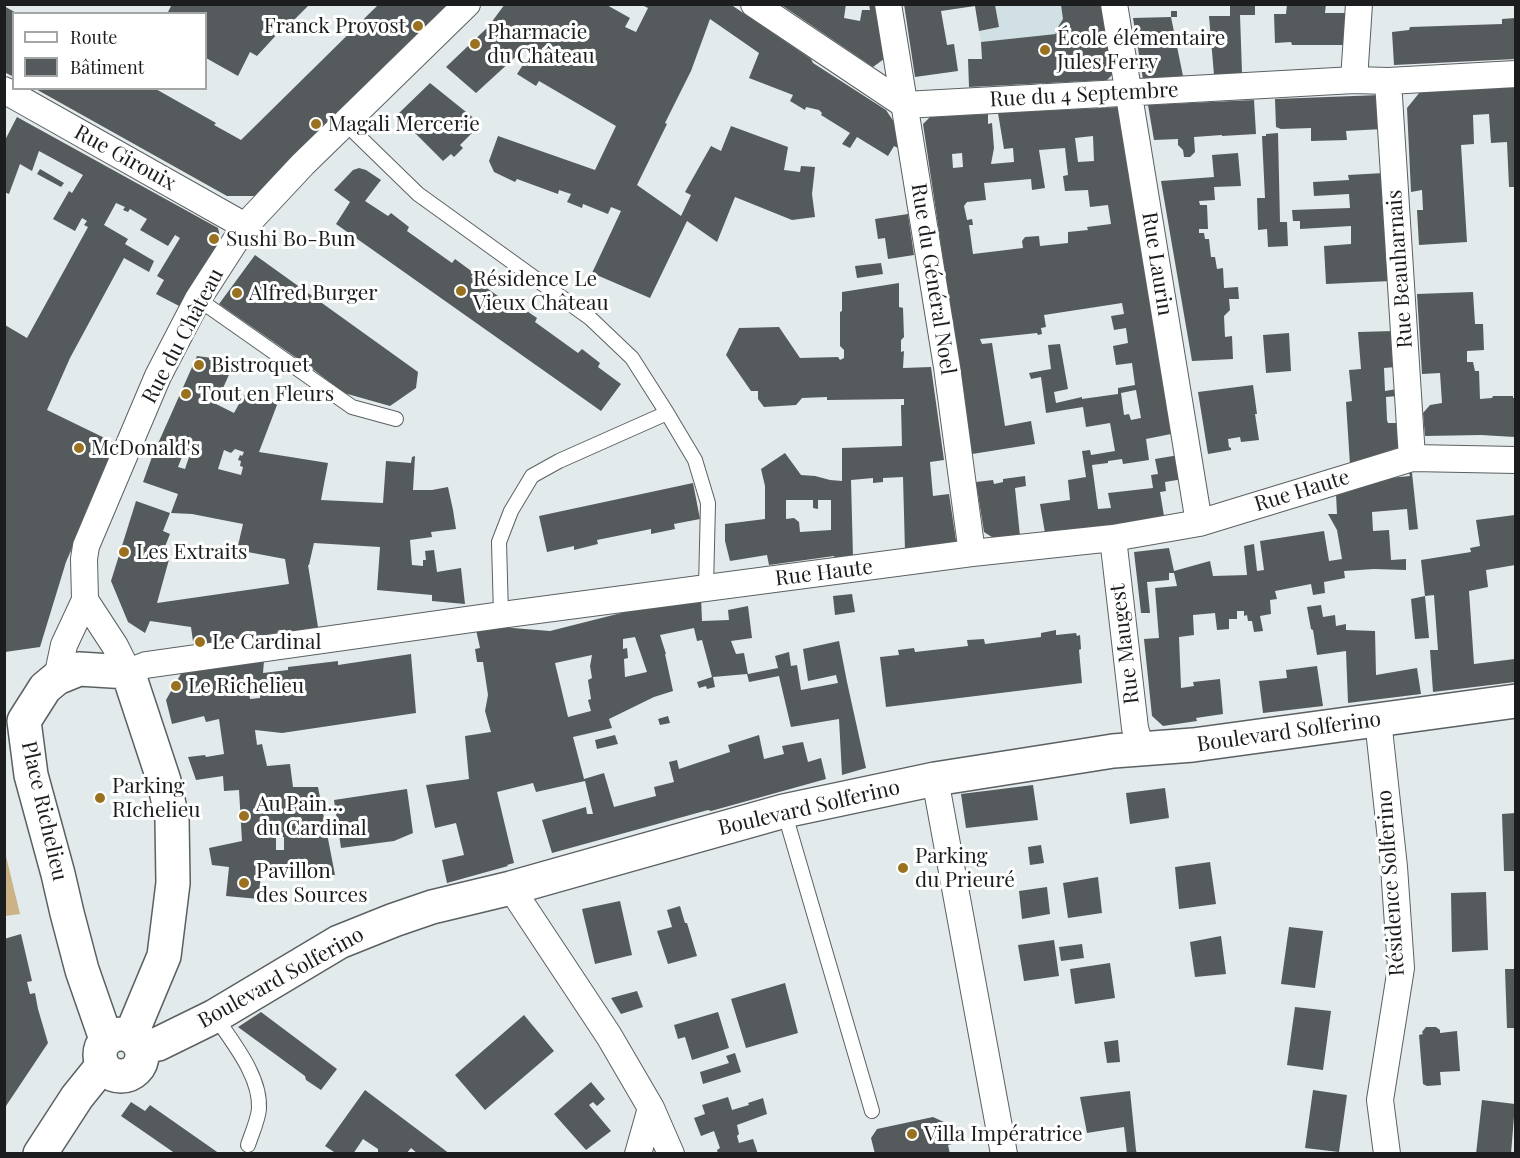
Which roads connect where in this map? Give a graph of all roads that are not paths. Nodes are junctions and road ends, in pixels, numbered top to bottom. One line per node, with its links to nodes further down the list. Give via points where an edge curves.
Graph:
1 (467, 4): 12 (street, Rue du Château)
2 (754, 4): 11 (street)
3 (888, 4): 11 (street, Rue du Général Noel)
4 (1113, 4): 10 (street, Rue Laurin)
5 (1359, 4): 7 (street)
6 (1515, 74): 8 (street, Rue du 4 Septembre)
7 (1354, 80): 8 (street, Rue du 4 Septembre); 10 (street, Rue du 4 Septembre)
8 (1388, 81): 17 (street, Rue Beauharnais)
9 (4, 90): 13 (street, Rue Girouix)
10 (1128, 92): 11 (street, Rue du 4 Septembre); 19 (street, Rue Laurin)
11 (905, 105): 21 (street, Rue du Général Noel)
12 (345, 123): 13 (street, Rue du Château); 15 (lane, via 418,194 590,318 632,358)
13 (245, 226): 14 (street, Rue du Château)
14 (198, 299): 16 (lane, via 352,407); 23 (street, Rue du Château, via 158,376 86,546)
15 (668, 413): 22 (lane, via 695,460 708,502); 24 (lane, via 532,476 511,511 499,542)
16 (396, 419)
17 (1412, 458): 18 (street, Rue Haute); 19 (street, Rue Haute)
18 (1515, 464)
19 (1199, 523): 20 (street, Rue Haute)
20 (1113, 538): 21 (street, Rue Haute); 30 (street, Rue Maugest, via 1135,728)
21 (972, 553): 22 (street, Rue Haute)
22 (706, 588): 24 (street, Rue Haute)
23 (85, 600): 25 (street); 26 (street, Rue du Château, via 64,645)
24 (501, 615): 25 (street, Rue Haute, via 146,665)
25 (128, 672): 26 (main road, via 79,669); 35 (main road, via 172,819 173,884 164,956)
26 (57, 678): 28 (main road, Place Richelieu)
27 (1515, 701): 29 (main road, Boulevard Solferino)
28 (14, 720): 35 (main road, Place Richelieu, via 82,970)
29 (1378, 720): 30 (main road, Boulevard Solferino); 43 (street, Résidence Solferino, via 1401,968 1380,1100)
30 (1141, 750): 31 (main road, Boulevard Solferino)
31 (935, 779): 32 (main road, Boulevard Solferino); 42 (street)
32 (784, 811): 33 (main road, Boulevard Solferino); 37 (lane)
33 (512, 888): 34 (main road, Boulevard Solferino, via 432,907 339,942); 36 (street)
34 (215, 1016): 35 (main road, Boulevard Solferino, via 158,1044); 38 (lane, via 250,1071 258,1092 259,1111)
35 (120, 1047): 39 (main road, via 77,1097)
36 (651, 1108): 40 (street); 41 (street)
37 (873, 1111)
38 (248, 1145)
39 (40, 1154)
40 (638, 1154)
41 (671, 1154)
42 (1004, 1154)
43 (1387, 1154)

